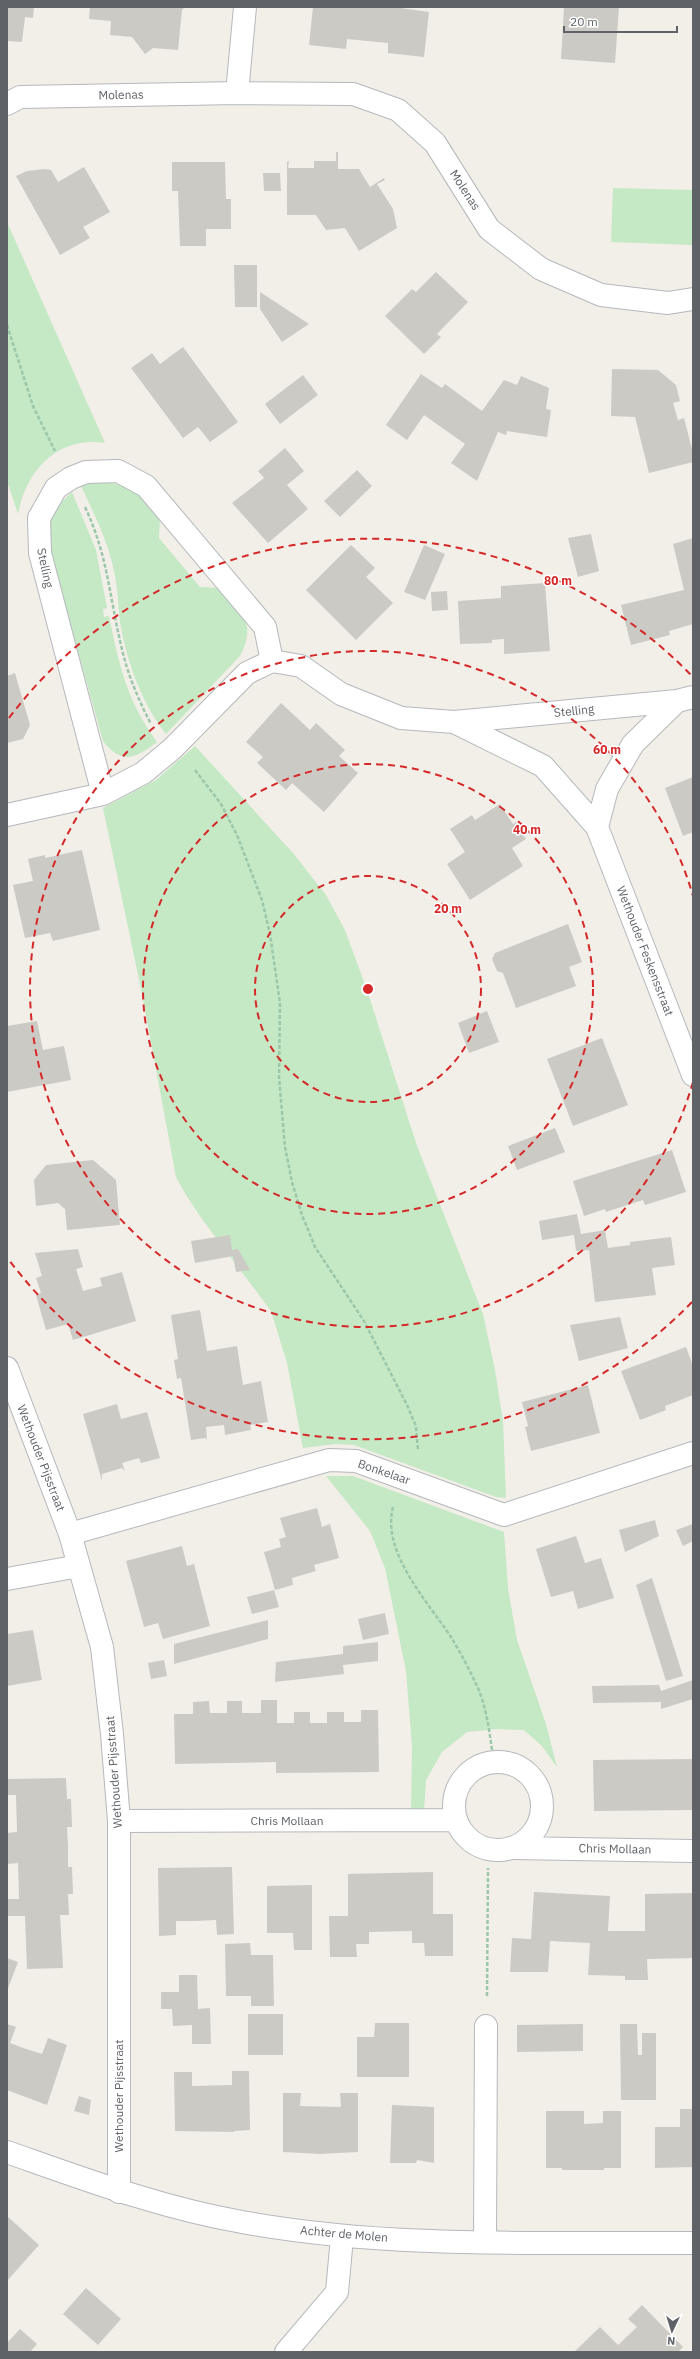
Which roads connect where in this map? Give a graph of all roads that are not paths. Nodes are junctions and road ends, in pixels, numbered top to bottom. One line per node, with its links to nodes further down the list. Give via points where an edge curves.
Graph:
1 (245, 7): 2 (street)
2 (237, 93): 3 (street, Molenas, via 20,97); 4 (street, Molenas, via 353,94 398,110 434,143 489,228 541,268 602,295 668,302)
3 (7, 104)
4 (693, 299)
5 (272, 661): 7 (street, Stelling, via 301,666 341,694 401,718); 8 (street, via 247,673 172,749 143,773); 8 (street, Stelling, via 265,627 146,486 118,471 86,472 70,478 56,488 39,518 40,554)
6 (685, 699): 7 (street, Stelling); 10 (street, via 633,744 607,789)
7 (454, 722): 10 (street, Stelling, via 543,766)
8 (103, 794): 9 (street)
9 (7, 815)
10 (597, 827): 11 (street, Wethouder Feskensstraat)
11 (693, 1075)
12 (7, 1368): 14 (street, Wethouder Pijsstraat)
13 (693, 1453): 14 (street, Bonkelaar, via 504,1515 356,1461 329,1460)
14 (70, 1534): 15 (street, Wethouder Pijsstraat)
15 (79, 1566): 16 (street); 18 (street, Wethouder Pijsstraat, via 102,1647)
16 (7, 1579)
17 (456, 1820): 18 (street, Chris Mollaan); 19 (street, Chris Mollaan, via 463,1833 473,1842 488,1849); 19 (street, via 456,1792 463,1779 474,1770 494,1763 502,1762 516,1766 528,1774 538,1787 542,1801 541,1816 536,1830)
18 (118, 1821): 23 (street, Wethouder Pijsstraat)
19 (513, 1848): 20 (street, Chris Mollaan)
20 (693, 1850)
21 (486, 2026): 25 (street)
22 (7, 2152): 23 (street, Achter de Molen)
23 (119, 2192): 24 (street, Achter de Molen, via 241,2222)
24 (342, 2237): 25 (street, Achter de Molen); 27 (street, via 337,2292)
25 (485, 2242): 26 (street, Achter de Molen)
26 (693, 2243)
27 (286, 2352)

